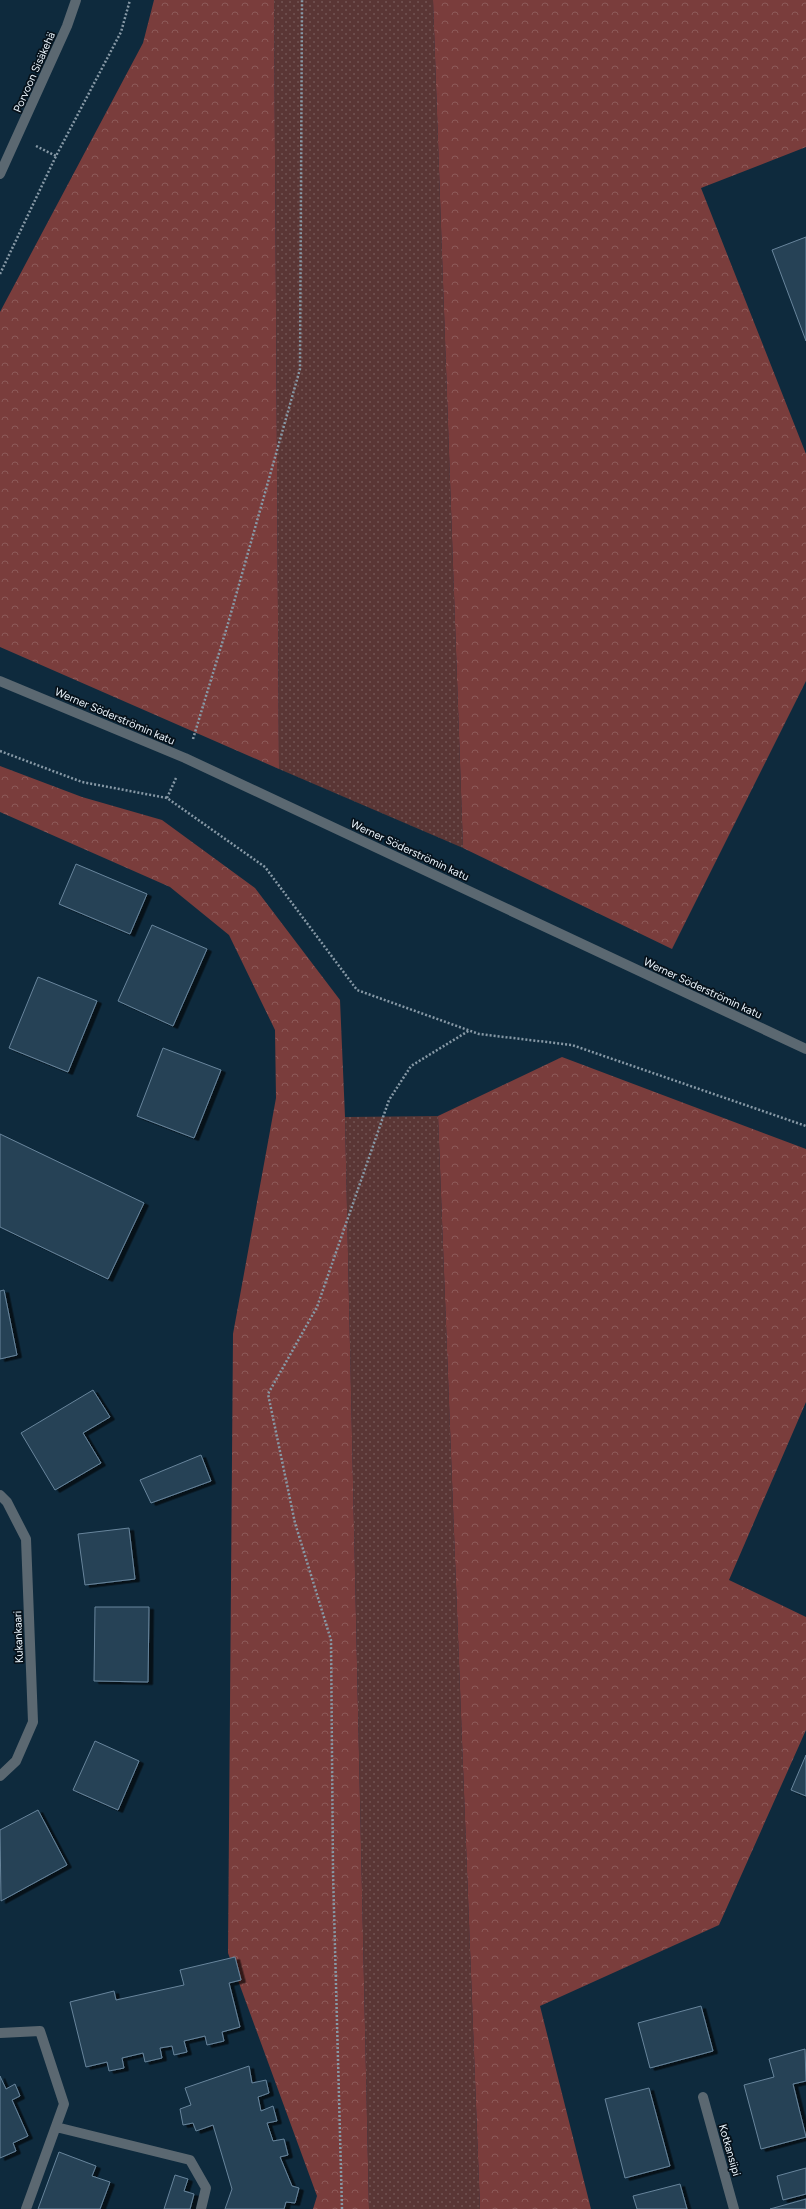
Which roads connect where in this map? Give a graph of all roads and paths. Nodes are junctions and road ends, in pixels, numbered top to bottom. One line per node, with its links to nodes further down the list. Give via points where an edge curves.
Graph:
1 (76, 0): 4 (street, Porvoon Sisäkehä, via 68,26)
2 (130, 0): 5 (path, via 120,32 56,156)
3 (302, 0): 8 (path, via 300,369 227,627 197,728)
4 (0, 174)
5 (0, 274)
6 (0, 681): 8 (street, Werner Söderströmin katu)
7 (0, 751): 9 (path, via 82,782)
8 (185, 758): 9 (path); 11 (street, Werner Söderströmin katu)
9 (167, 798): 10 (path, via 265,867 358,990)
10 (470, 1030): 12 (path, via 479,1034 572,1045); 20 (path, via 411,1066 389,1100 317,1307 268,1394 295,1523 330,1640)
11 (806, 1049)
12 (806, 1126)
13 (0, 1495): 14 (street, Kukankaari, via 7,1502 26,1539 33,1722 16,1761)
14 (0, 1776)
15 (0, 2033): 17 (street, via 40,2031 64,2104)
16 (703, 2097): 21 (street, Kotkansiipi)
17 (56, 2127): 18 (street); 19 (street, via 190,2160 206,2188)
18 (26, 2209)
19 (201, 2209)
20 (342, 2209)
21 (734, 2209)

